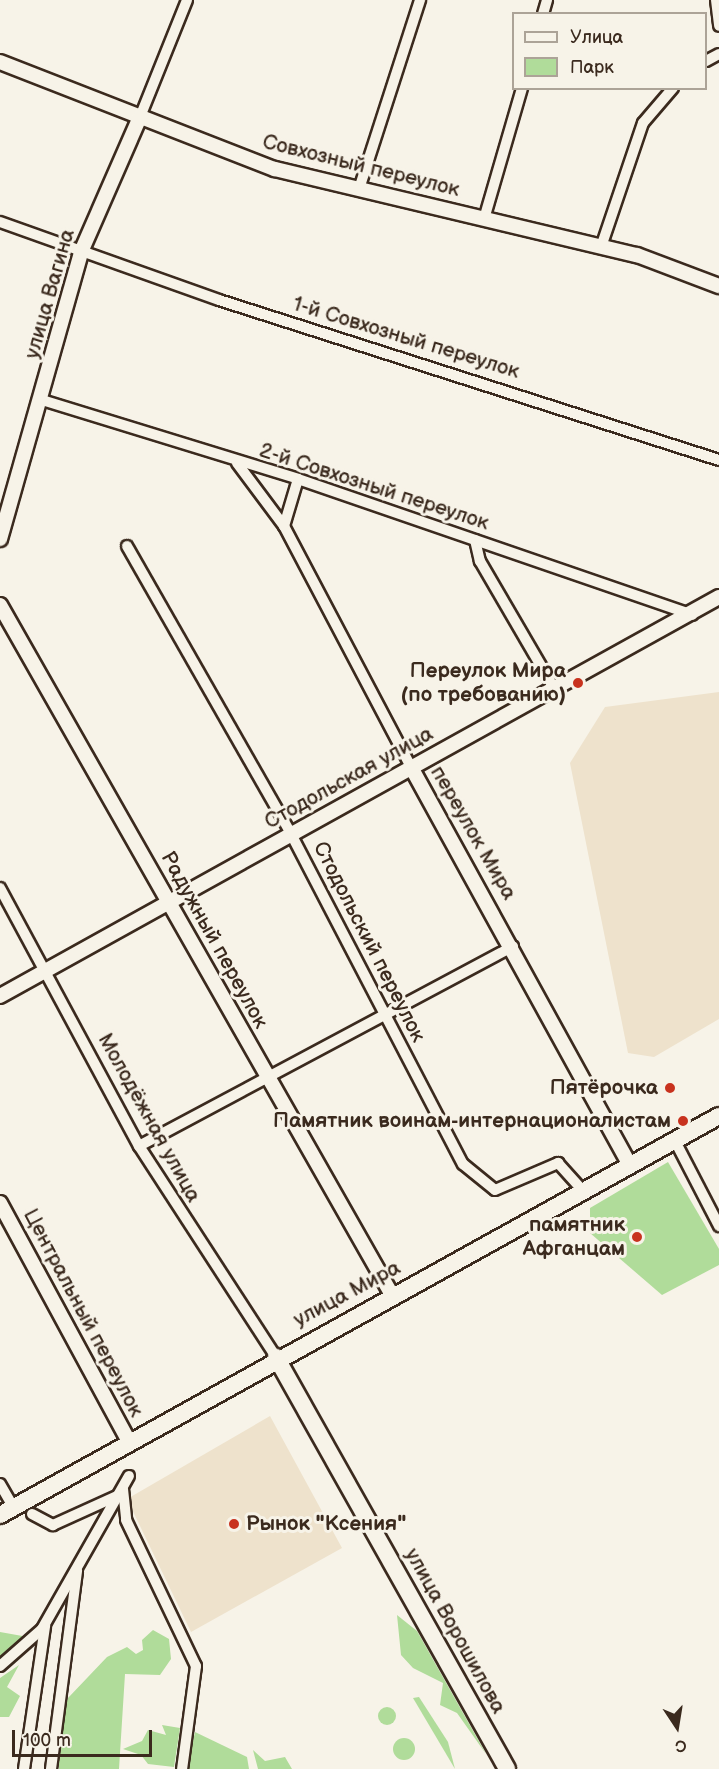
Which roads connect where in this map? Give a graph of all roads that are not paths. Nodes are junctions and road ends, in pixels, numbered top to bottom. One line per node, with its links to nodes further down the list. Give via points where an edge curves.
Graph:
1 (187, 0): 8 (street, улица Вагина)
2 (420, 0): 9 (street)
3 (716, 0): 4 (street)
4 (719, 26)
5 (0, 62): 8 (street, Совхозный переулок)
6 (521, 90): 10 (street)
7 (672, 90): 12 (street, via 643,123)
8 (140, 117): 9 (street, Совхозный переулок, via 275,169); 13 (street, улица Вагина)
9 (359, 189): 10 (street, Совхозный переулок)
10 (484, 219): 12 (street, Совхозный переулок)
11 (0, 222): 13 (street, 1-й Совхозный переулок)
12 (601, 247): 14 (street, Совхозный переулок)
13 (81, 252): 15 (street, улица Вагина); 16 (street, 1-й Совхозный переулок)
14 (719, 286)
15 (42, 400): 17 (street, 2-й Совхозный переулок); 20 (street, улица Вагина)
16 (719, 460)
17 (237, 463): 18 (street, 2-й Совхозный переулок); 19 (street, переулок Мира)
18 (298, 479): 19 (street); 21 (street, 2-й Совхозный переулок)
19 (284, 526): 27 (street, переулок Мира)
20 (0, 539)
21 (475, 540): 25 (street, 2-й Совхозный переулок); 26 (street, via 480,561)
22 (127, 546): 28 (street, Стодольский переулок)
23 (719, 597): 25 (street, Стодольская улица)
24 (0, 605): 30 (street, Радужный переулок)
25 (692, 616): 26 (street, Стодольская улица)
26 (554, 688): 27 (street, Стодольская улица)
27 (411, 767): 28 (street, Стодольская улица); 31 (street, переулок Мира)
28 (291, 834): 30 (street, Стодольская улица); 34 (street, Стодольский переулок)
29 (0, 888): 32 (street, Молодёжная улица)
30 (169, 903): 32 (street, Стодольская улица); 35 (street, Радужный переулок)
31 (513, 946): 34 (street); 39 (street, переулок Мира)
32 (46, 970): 33 (street, Стодольская улица); 38 (street, Молодёжная улица)
33 (0, 996)
34 (385, 1016): 35 (street); 40 (street, Стодольский переулок, via 476,1179 495,1190 558,1164)
35 (268, 1080): 38 (street); 43 (street, Радужный переулок)
36 (719, 1116): 37 (main road, улица Мира)
37 (675, 1142): 39 (main road, улица Мира); 42 (street)
38 (139, 1146): 44 (street, Молодёжная улица)
39 (630, 1166): 40 (main road, улица Мира)
40 (583, 1191): 43 (main road, улица Мира)
41 (0, 1203): 45 (street, Центральный переулок)
42 (719, 1226)
43 (392, 1295): 44 (main road, улица Мира)
44 (276, 1357): 45 (main road, улица Мира); 57 (main road, улица Ворошилова)
45 (130, 1443): 49 (main road, улица Мира)
46 (129, 1476): 48 (street)
47 (0, 1484): 49 (street)
48 (120, 1492): 50 (street, via 53,1525); 51 (street); 56 (street, via 126,1520 196,1666)
49 (7, 1512)
50 (32, 1514)
51 (79, 1562): 52 (street); 55 (street)
52 (47, 1620): 53 (street); 54 (street)
53 (0, 1665)
54 (24, 1769)
55 (51, 1769)
56 (182, 1769)
57 (507, 1769)

